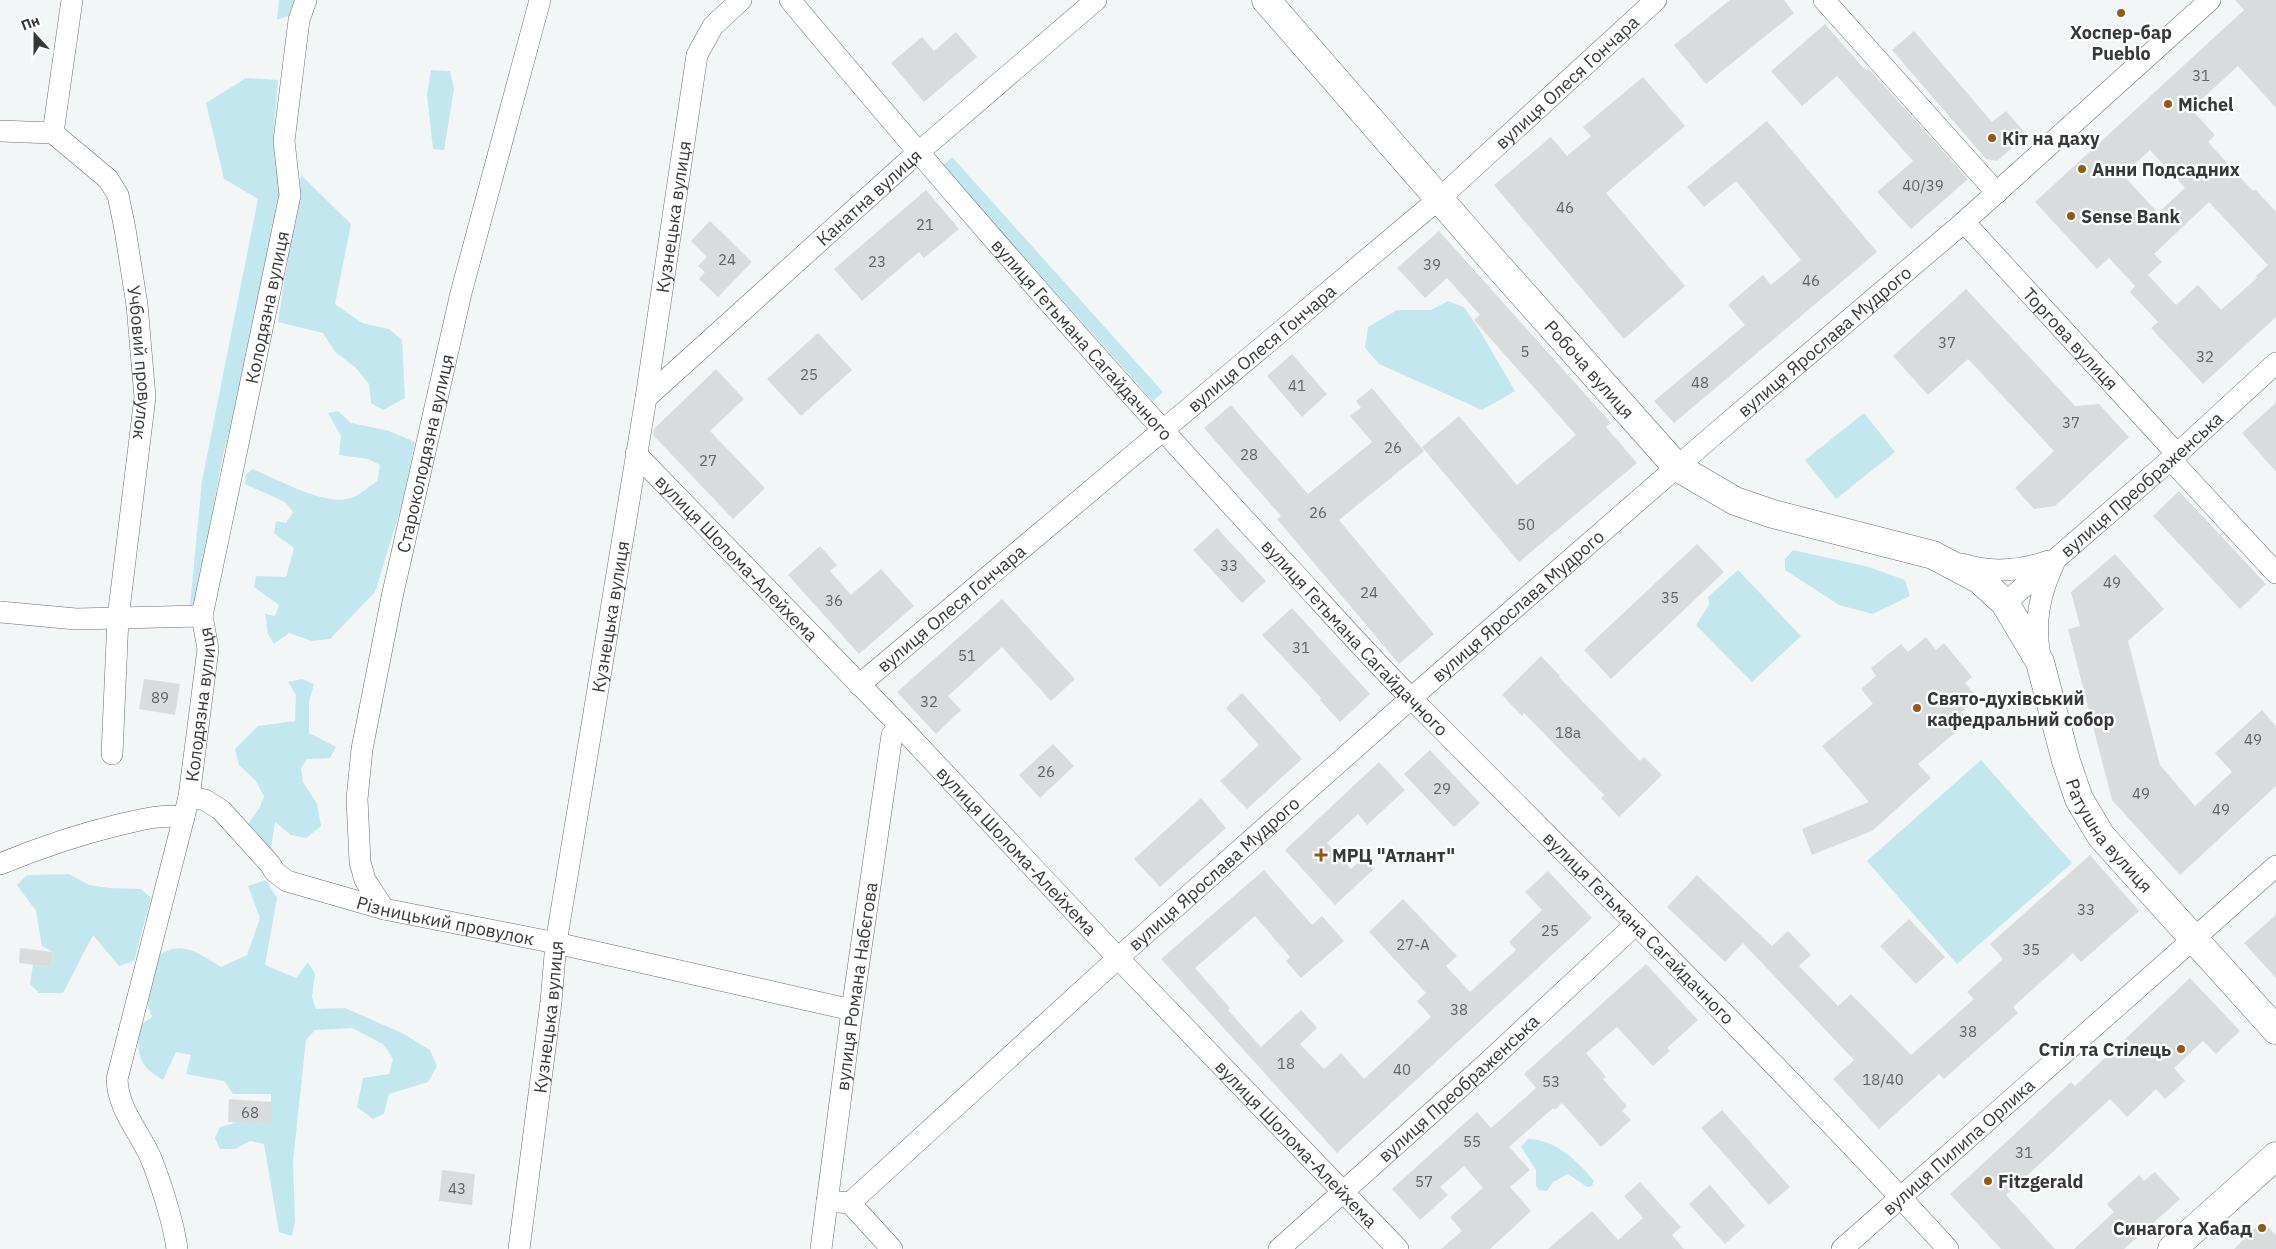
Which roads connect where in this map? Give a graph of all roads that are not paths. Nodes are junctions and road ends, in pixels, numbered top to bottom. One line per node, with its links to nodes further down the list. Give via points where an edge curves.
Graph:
1 (72, 0): 12 (street)
2 (306, 0): 28 (street, Колодязна вулиця, via 299,20 284,140 290,195)
3 (540, 0): 39 (street, Староколодязна вулиця, via 460,294 392,597 362,749 357,799 360,862 366,880)
4 (741, 0): 18 (street, Кузнецька вулиця, via 713,26 697,56)
5 (790, 0): 13 (street, вулиця Гетьмана Сагайдачного)
6 (1096, 0): 13 (street, Канатна вулиця)
7 (1266, 0): 15 (street, Робоча вулиця)
8 (1656, 0): 15 (street, вулиця Олеся Гончара)
9 (1824, 0): 14 (street)
10 (2210, 0): 14 (street, вулиця Ярослава Мудрого)
11 (0, 131): 12 (street)
12 (53, 133): 29 (street, Учбовий провулок, via 108,179 118,195 137,305 145,396)
13 (918, 153): 18 (street, Канатна вулиця); 19 (street, вулиця Гетьмана Сагайдачного)
14 (1997, 193): 16 (street, вулиця Ярослава Мудрого)
15 (1440, 198): 19 (street, вулиця Олеся Гончара); 22 (street, Робоча вулиця)
16 (1964, 222): 21 (street, Торгова вулиця); 22 (street, вулиця Ярослава Мудрого)
17 (2276, 363): 21 (street, вулиця Преображенська)
18 (646, 398): 20 (street, Кузнецька вулиця)
19 (1162, 431): 31 (street, вулиця Олеся Гончара); 32 (street, вулиця Гетьмана Сагайдачного)
20 (636, 454): 31 (street, вулиця Шолома-Алейхема); 42 (street, Кузнецька вулиця)
21 (2174, 457): 24 (street, вулиця Преображенська); 25 (street, Торгова вулиця)
22 (1677, 467): 23 (street, Робоча вулиця, via 1735,502); 32 (street, вулиця Ярослава Мудрого)
23 (1934, 555): 24 (street, via 1971,567 2009,571); 26 (street, Робоча вулиця, via 1980,580)
24 (2056, 558): 26 (street, вулиця Преображенська); 30 (street, via 2036,618)
25 (2276, 572)
26 (2005, 603): 30 (street, Ратушна вулиця)
27 (0, 612): 29 (street, via 76,619)
28 (202, 616): 29 (street); 35 (street, Колодязна вулиця, via 208,649)
29 (118, 618): 34 (street, Учбовий провулок)
30 (2040, 662): 41 (street, Ратушна вулиця, via 2066,761 2086,814 2101,836)
31 (859, 685): 33 (street, вулиця Шолома-Алейхема)
32 (1412, 698): 40 (street, вулиця Гетьмана Сагайдачного); 43 (street, вулиця Ярослава Мудрого)
33 (900, 726): 43 (street, вулиця Шолома-Алейхема); 44 (street, вулиця Романа Набєгова, via 892,735)
34 (112, 754)
35 (189, 797): 36 (street, Колодязна вулиця); 39 (street, Різницький провулок, via 205,800 221,810 275,872 288,881)
36 (184, 818): 37 (street, via 168,815 72,836); 51 (street, Колодязна вулиця, via 117,1079 124,1111 150,1156)
37 (0, 864)
38 (2276, 866): 41 (street, вулиця Пилипа Орлика)
39 (384, 909): 42 (street, Різницький провулок)
40 (1636, 924): 47 (street, вулиця Преображенська); 48 (street, вулиця Гетьмана Сагайдачного)
41 (2195, 939): 45 (street, Ратушна вулиця); 48 (street, вулиця Пилипа Орлика)
42 (556, 943): 44 (street, Різницький провулок); 52 (street, Кузнецька вулиця)
43 (1118, 958): 47 (street, вулиця Шолома-Алейхема); 50 (street, вулиця Ярослава Мудрого)
44 (852, 1010): 49 (street, вулиця Романа Набєгова)
45 (2276, 1030)
46 (2276, 1156): 59 (street)
47 (1344, 1192): 55 (street, вулиця Преображенська); 56 (street, вулиця Шолома-Алейхема)
48 (1901, 1197): 57 (street, вулиця Пилипа Орлика); 58 (street, вулиця Гетьмана Сагайдачного)
49 (827, 1201): 50 (street); 53 (street, вулиця Романа Набєгова)
50 (850, 1203): 54 (street)
51 (178, 1249)
52 (519, 1249)
53 (821, 1249)
54 (892, 1249)
55 (1279, 1249)
56 (1398, 1249)
57 (1842, 1249)
58 (1948, 1249)
59 (2172, 1249)

